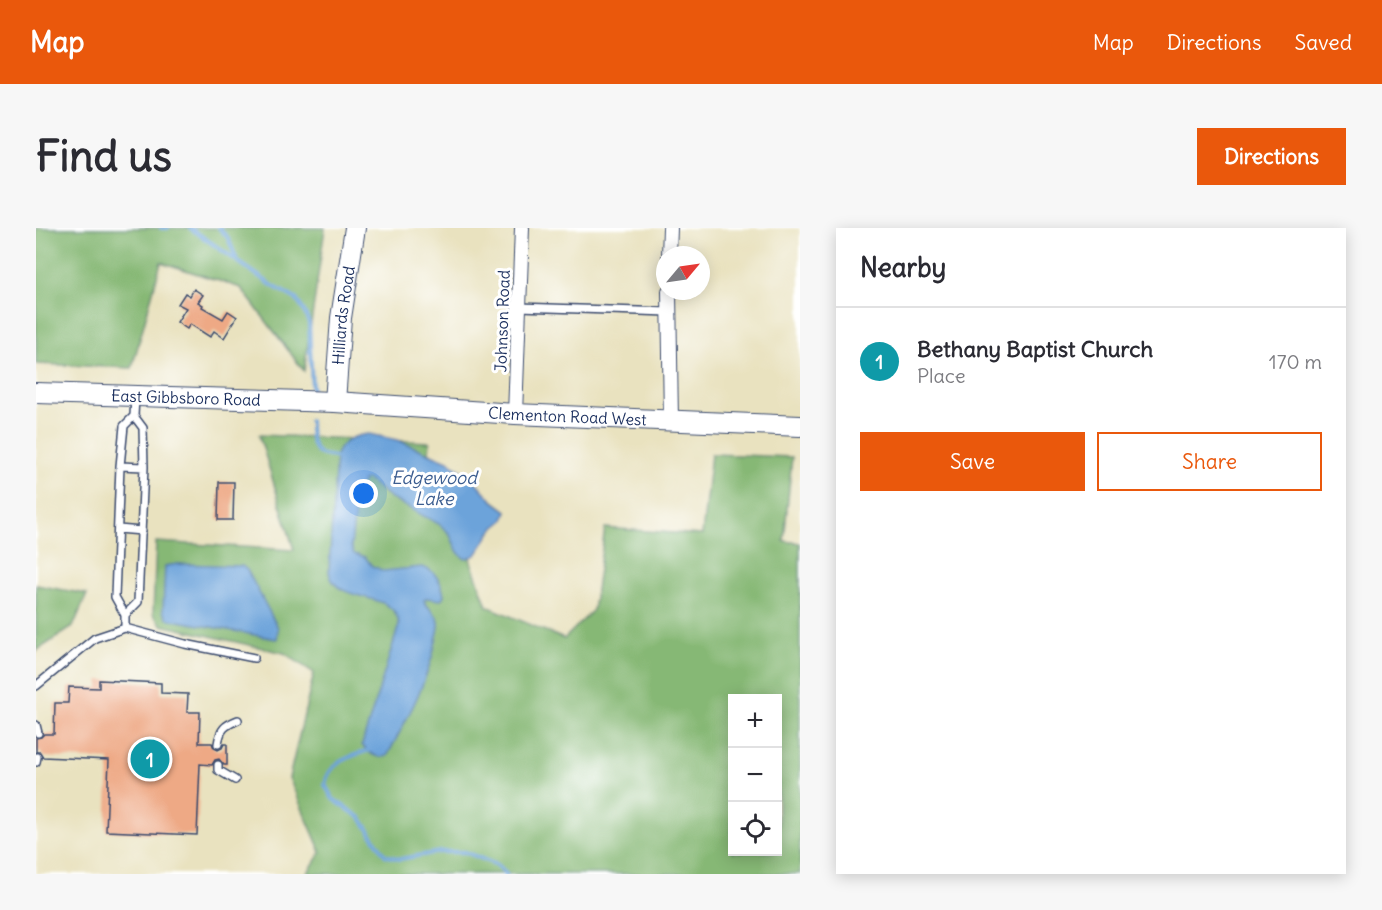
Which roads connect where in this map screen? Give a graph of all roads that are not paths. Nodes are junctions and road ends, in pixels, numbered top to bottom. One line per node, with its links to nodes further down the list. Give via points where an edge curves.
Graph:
1 (355, 228): 10 (main road, Hilliards Road, via 341,318)
2 (522, 228): 6 (street, Johnson Road)
3 (670, 228): 4 (street)
4 (669, 246)
5 (669, 300): 7 (street)
6 (519, 307): 7 (lane); 11 (street, Johnson Road)
7 (670, 312): 13 (street)
8 (36, 393): 9 (main road, East Gibbsboro Road)
9 (135, 396): 10 (main road, East Gibbsboro Road); 12 (lane)
10 (335, 402): 11 (main road, Clementon Road West)
11 (515, 414): 13 (main road, Clementon Road West)
12 (134, 416): 15 (lane, via 124,426); 16 (lane, via 142,428)
13 (671, 421): 14 (main road, Clementon Road West)
14 (800, 426)
15 (120, 466): 16 (lane); 17 (lane)
16 (144, 467): 18 (lane)
17 (118, 529): 18 (lane); 19 (lane, via 115,597)
18 (142, 531): 19 (lane, via 138,602)
19 (125, 615): 20 (lane)
20 (125, 628): 21 (lane); 22 (lane, via 95,638)
21 (254, 658)
22 (36, 686)
23 (238, 720): 26 (lane, via 219,733)
24 (36, 725): 25 (lane)
25 (38, 733)
26 (218, 744)
27 (218, 765): 28 (lane, via 218,770)
28 (235, 780)

